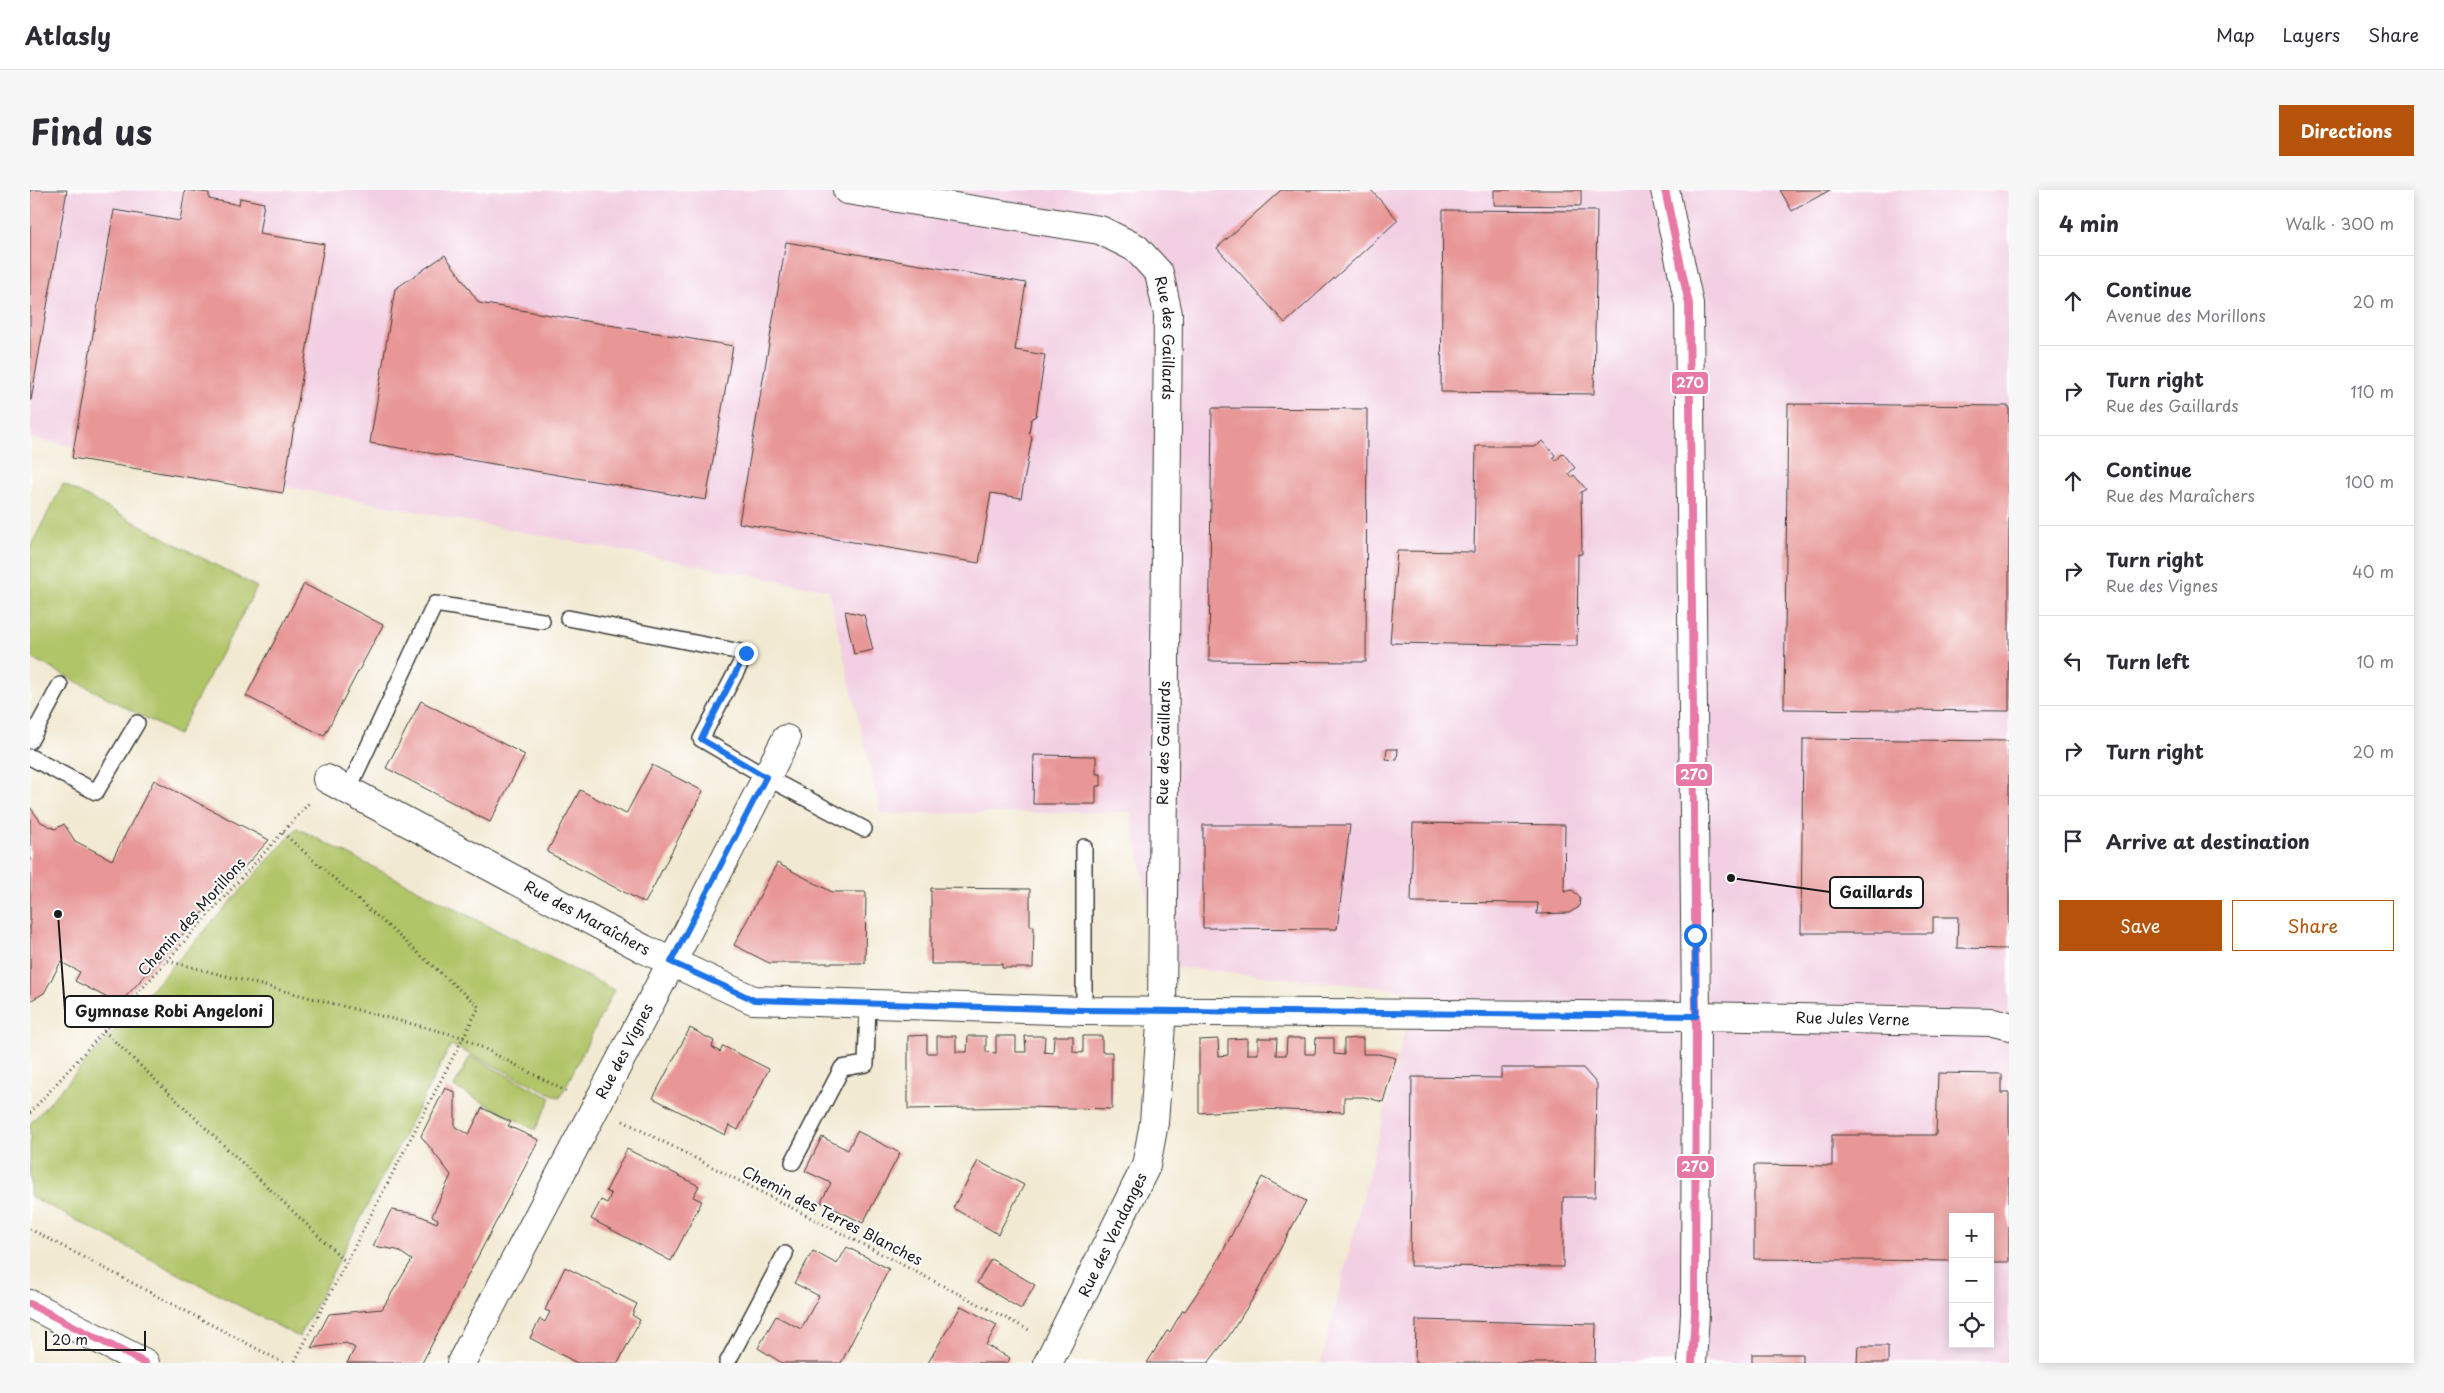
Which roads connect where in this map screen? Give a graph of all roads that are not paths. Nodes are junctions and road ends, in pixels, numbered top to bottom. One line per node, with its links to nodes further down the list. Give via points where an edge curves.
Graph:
1 (847, 190): 17 (street, Rue des Gaillards, via 1100,230 1136,248 1159,273 1168,314)
2 (1665, 190): 18 (street, via 1689,304)
3 (568, 618): 10 (lane, via 746,653 701,739)
4 (542, 621): 11 (lane, via 435,604)
5 (60, 685): 8 (lane)
6 (137, 723): 9 (lane, via 96,792)
7 (786, 739): 10 (street, Rue des Vignes)
8 (30, 741)
9 (30, 757)
10 (766, 777): 12 (lane); 14 (street, Rue des Vignes)
11 (338, 784): 14 (street, Rue des Maraîchers)
12 (864, 829)
13 (1084, 847): 16 (lane)
14 (671, 962): 15 (street, Rue des Maraîchers, via 754,1000); 25 (street, Rue des Vignes)
15 (868, 1004): 16 (street, Rue des Maraîchers); 20 (lane, via 866,1064 842,1068)
16 (1084, 1010): 17 (street, Rue des Maraîchers)
17 (1162, 1010): 18 (street); 23 (street, Rue des Vendanges, via 1154,1122 1146,1166)
18 (1696, 1016): 19 (street, Rue Jules Verne, via 1993,1022); 27 (street, via 1696,1304)
19 (2009, 1026)
20 (793, 1162)
21 (785, 1254): 26 (lane)
22 (30, 1304): 24 (street)
23 (1053, 1354)
24 (145, 1363)
25 (461, 1363)
26 (727, 1363)
27 (1692, 1363)

